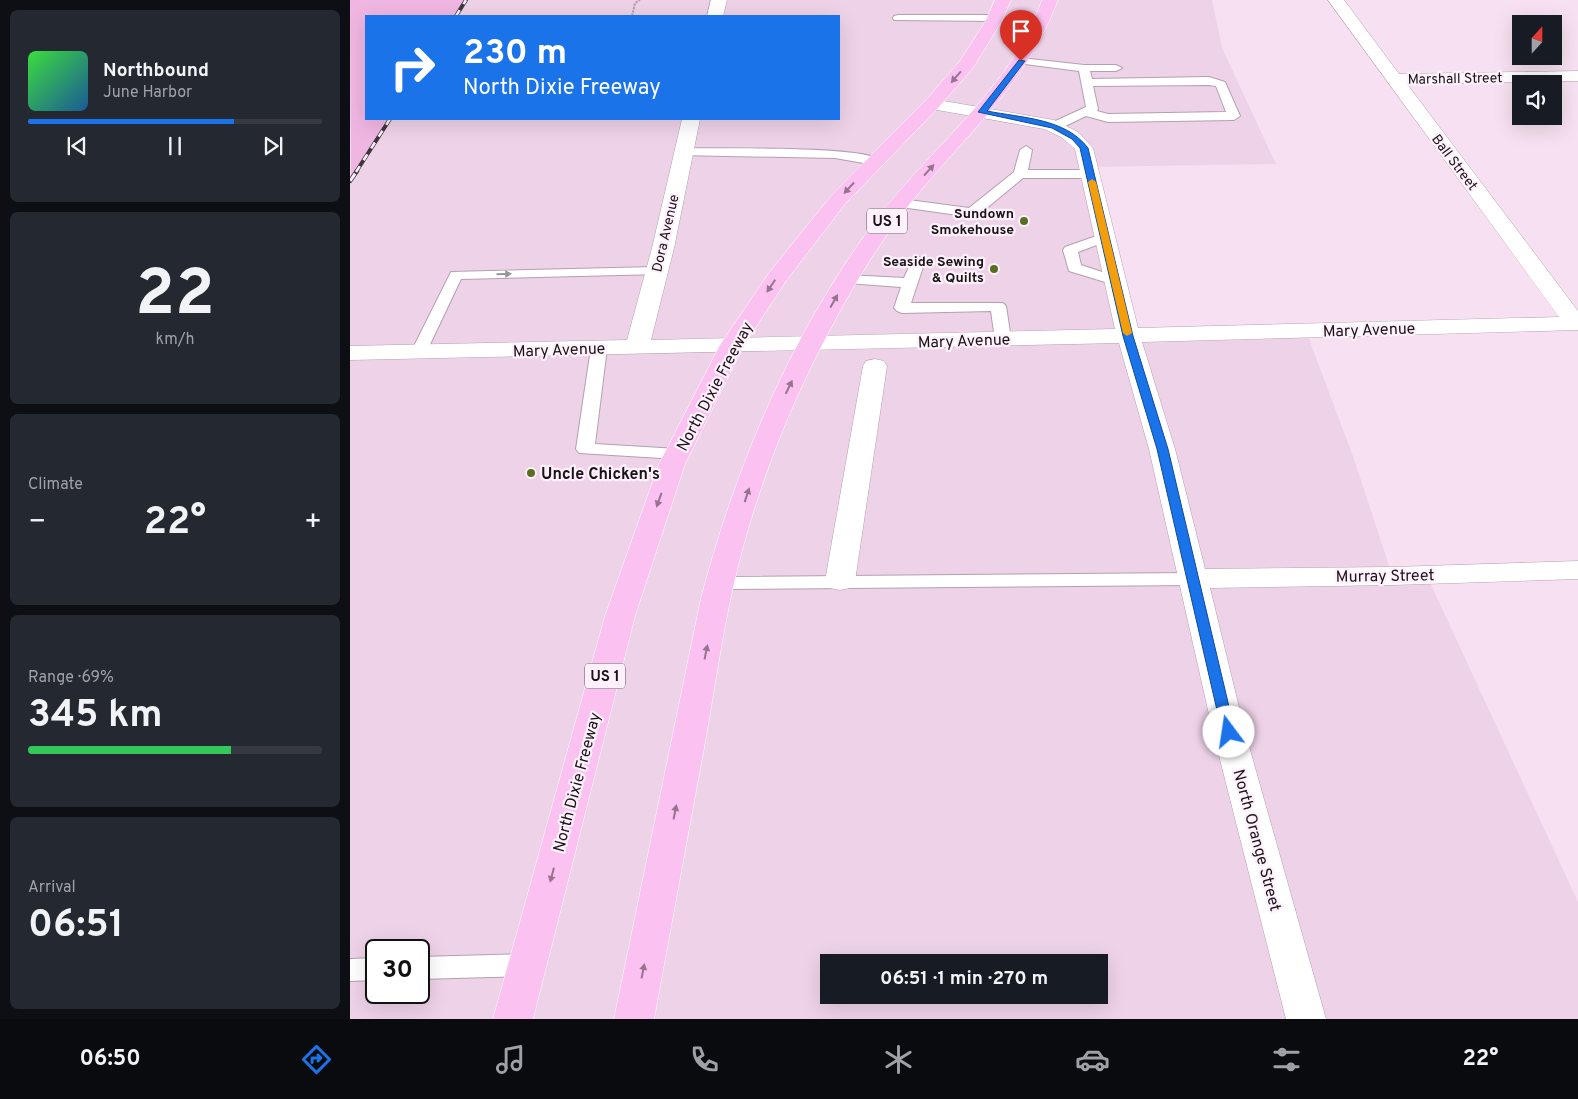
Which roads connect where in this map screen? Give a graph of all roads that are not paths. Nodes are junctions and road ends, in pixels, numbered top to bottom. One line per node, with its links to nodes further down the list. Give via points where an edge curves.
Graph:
1 (719, 0): 5 (street)
2 (1050, 0): 7 (main road, US 1, via 1044,19)
3 (1336, 0): 11 (street, Ball Street)
4 (997, 7): 6 (lane); 13 (main road, North Dixie Freeway / US 1, one-way to 13, via 967,64)
5 (715, 15)
6 (898, 18)
7 (1021, 61): 8 (lane); 14 (main road, US 1)
8 (1084, 68): 9 (lane); 12 (lane)
9 (1116, 68)
10 (1578, 76): 11 (street, Marshall Street)
11 (1393, 79): 31 (street, Ball Street)
12 (1087, 83): 15 (lane, via 1092,109); 15 (lane, via 1209,81 1221,84 1234,116 1108,118)
13 (932, 104): 14 (street, North Orange Street); 20 (main road, North Dixie Freeway / US 1)
14 (982, 112): 17 (street, North Orange Street); 23 (main road, US 1, one-way to 14)
15 (1085, 112): 17 (lane)
16 (691, 120): 19 (street, Dora Avenue)
17 (1055, 126): 22 (street, North Orange Street, via 1074,137 1084,148)
18 (1026, 150): 21 (lane)
19 (683, 152): 20 (lane, via 835,154); 26 (street, Dora Avenue)
20 (875, 161): 35 (main road, North Dixie Freeway / US 1, one-way to 35, via 811,233)
21 (1020, 174): 22 (lane); 23 (lane, via 972,213)
22 (1090, 174): 24 (street, North Orange Street)
23 (901, 203): 28 (main road, US 1)
24 (1105, 237): 29 (street, North Orange Street); 29 (lane, via 1070,250 1074,268)
25 (918, 261): 30 (lane)
26 (656, 271): 27 (lane, one-way to 26); 36 (street, Dora Avenue)
27 (456, 275): 38 (lane)
28 (847, 279): 30 (lane); 34 (main road, US 1, one-way to 28)
29 (1115, 281): 32 (street, North Orange Street)
30 (910, 283): 33 (lane, via 902,308 998,306)
31 (1577, 323): 32 (street, Mary Avenue)
32 (1128, 336): 33 (street, Mary Avenue); 43 (street, North Orange Street, via 1162,449)
33 (1003, 339): 34 (street, Mary Avenue)
34 (810, 344): 35 (street, Mary Avenue); 45 (main road, US 1, one-way to 34, via 762,450)
35 (732, 345): 36 (street, Mary Avenue); 41 (main road, North Dixie Freeway / US 1)
36 (637, 347): 37 (street, Mary Avenue)
37 (600, 348): 38 (street, Mary Avenue); 41 (lane, via 585,449)
38 (419, 352): 39 (street, Mary Avenue)
39 (350, 353)
40 (875, 366): 44 (street)
41 (678, 454): 46 (main road, North Dixie Freeway / US 1, one-way to 46, via 649,527 620,616)
42 (1578, 570): 43 (street, Murray Street)
43 (1192, 579): 44 (lane); 52 (street, North Orange Street, via 1229,732)
44 (840, 581): 45 (lane)
45 (720, 583): 51 (main road, US 1, one-way to 45)
46 (528, 965): 47 (lane); 50 (main road, North Dixie Freeway / US 1)
47 (430, 968)
48 (365, 969): 49 (lane)
49 (350, 970)
50 (513, 1019)
51 (634, 1019)
52 (1306, 1019)

